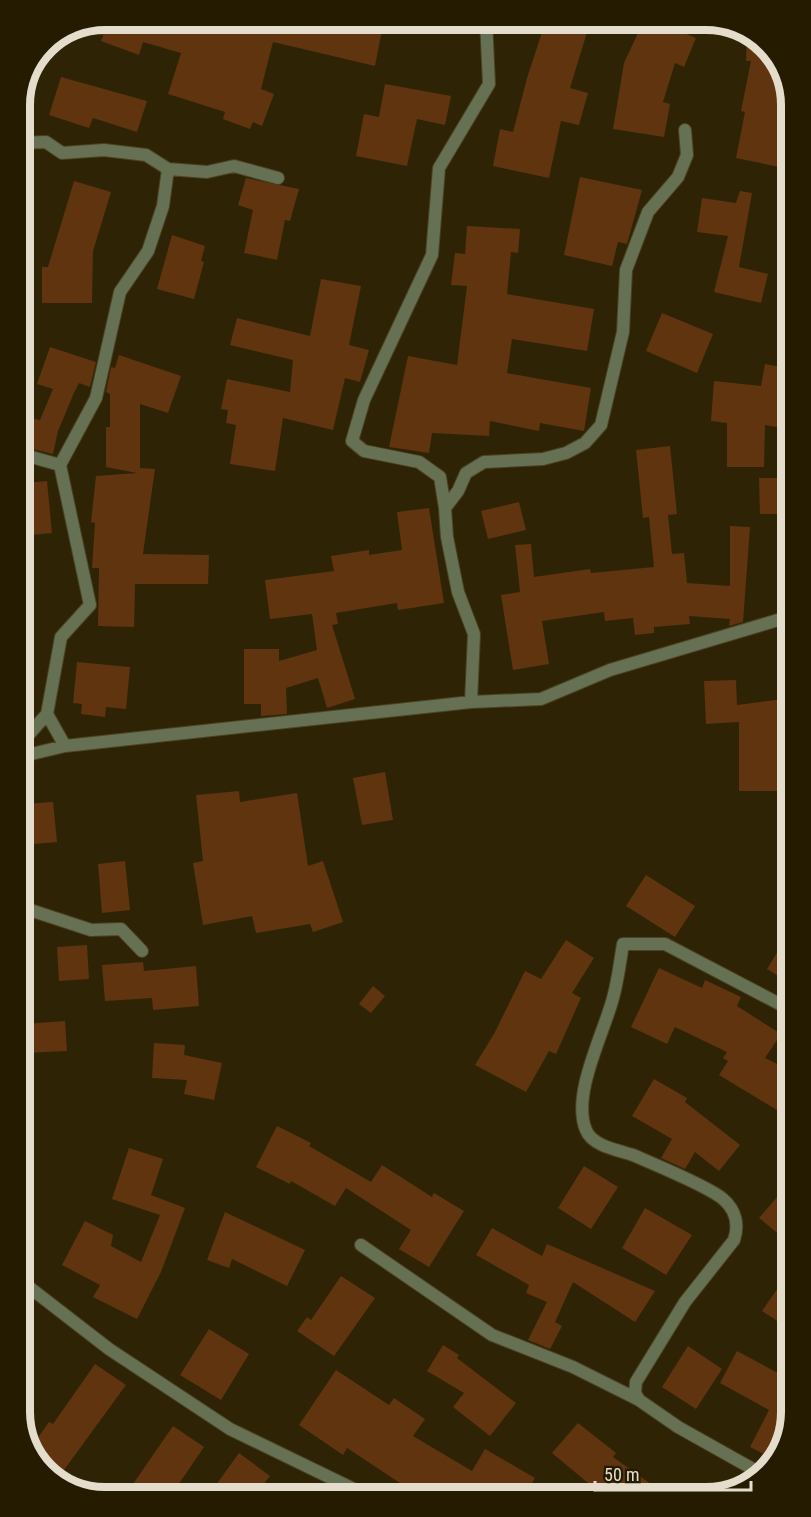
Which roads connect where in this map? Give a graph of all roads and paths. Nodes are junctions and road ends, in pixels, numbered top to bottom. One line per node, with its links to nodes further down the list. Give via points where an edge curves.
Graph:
1 (486, 30): 8 (street, via 489,84 439,168 432,255 364,400 352,441 364,451 419,462 441,477)
2 (685, 130): 8 (street, via 687,155 678,177 648,212 626,270 623,332 602,425 585,443 566,453 543,459 484,462 466,473)
3 (30, 143): 4 (street, via 46,142 62,153 104,150 146,155)
4 (168, 169): 5 (street, via 207,172 234,166); 7 (street, via 148,251 120,292 96,398)
5 (278, 178)
6 (30, 457): 7 (street)
7 (60, 465): 11 (street, via 90,605 61,637)
8 (445, 508): 10 (street, via 458,592 474,634)
9 (781, 619): 10 (street, via 610,670 541,699)
10 (471, 702): 13 (street)
11 (47, 714): 12 (street); 13 (street)
12 (30, 733)
13 (65, 746): 14 (street)
14 (30, 754)
15 (30, 910): 16 (street, via 91,930 121,929)
16 (142, 951)
17 (781, 1005): 20 (street, via 665,944 623,944 614,997 583,1091 586,1132 598,1142 723,1199 735,1215 738,1229 734,1240 685,1302 636,1382)
18 (361, 1245): 20 (street, via 492,1335 573,1367)
19 (30, 1288): 22 (street, via 109,1349 230,1429)
20 (639, 1400): 21 (street)
21 (753, 1469)
22 (350, 1487)

